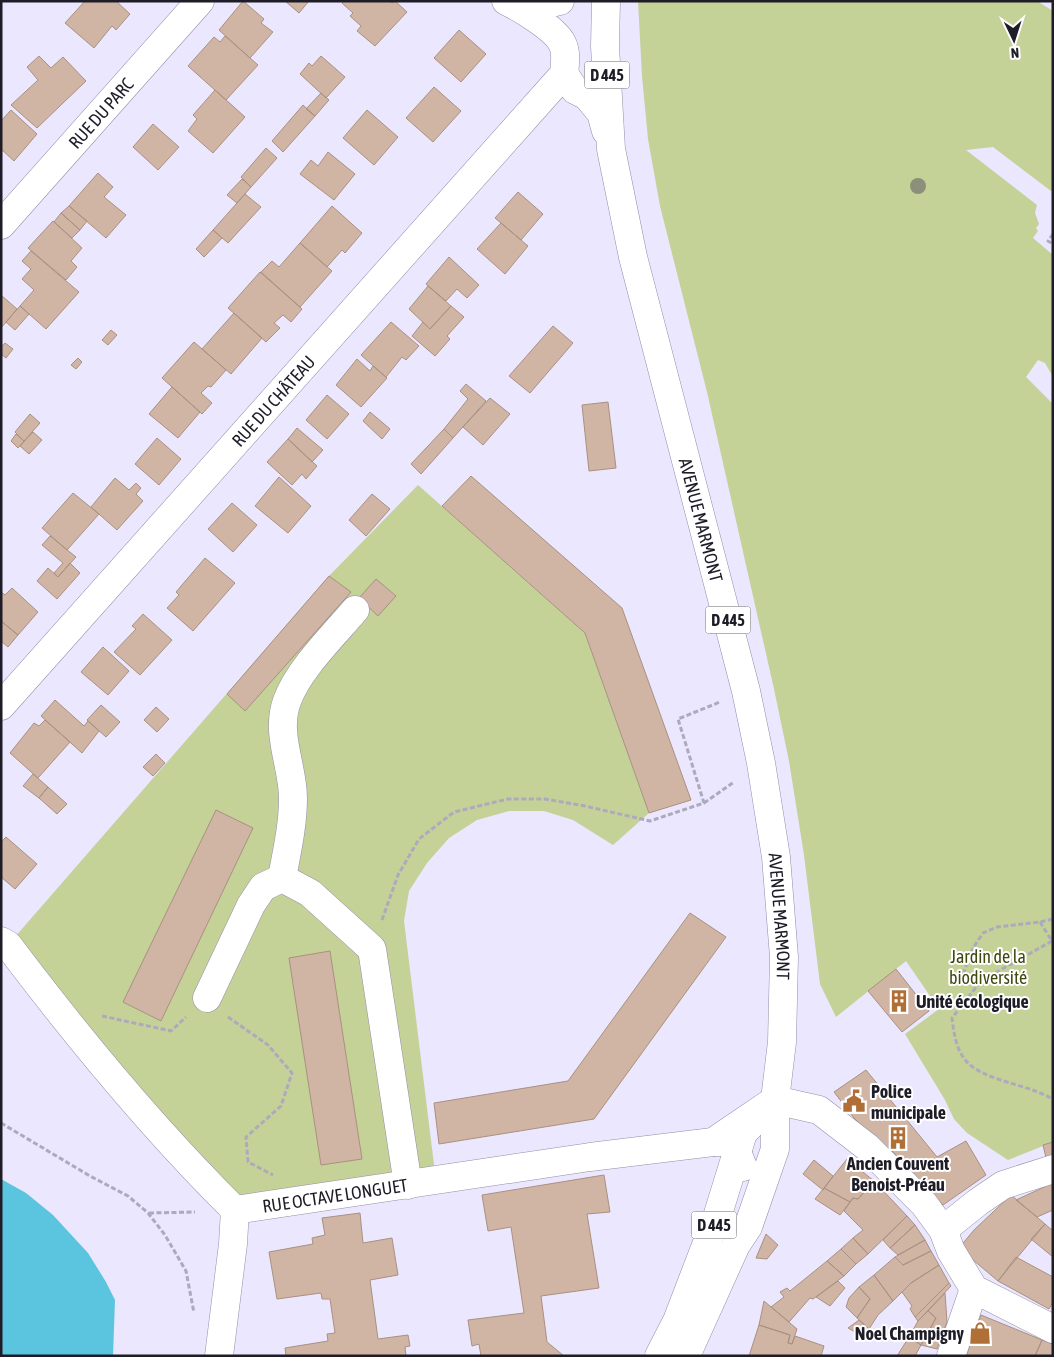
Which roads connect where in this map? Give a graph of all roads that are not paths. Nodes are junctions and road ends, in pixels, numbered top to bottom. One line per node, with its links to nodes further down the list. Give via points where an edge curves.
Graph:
1 (200, 1): 7 (street, RUE DU PARC)
2 (560, 1): 4 (street, via 539,6)
3 (606, 1): 6 (street, AVENUE MARMONT / D 445, via 605,46)
4 (512, 4): 5 (street, via 548,28 562,43)
5 (564, 74): 6 (street, via 601,113); 9 (street, RUE DU CHÂTEAU)
6 (611, 149): 13 (street, AVENUE MARMONT / D 445, via 633,257 746,691 761,763 776,857 784,957 782,1042)
7 (1, 225)
8 (355, 610): 10 (street, via 300,674 286,701 282,729 293,797)
9 (1, 706)
10 (282, 878): 12 (street, via 263,887 251,905); 16 (street, via 310,893 372,949)
11 (1, 942): 17 (street, via 8,945 87,1047 180,1154)
12 (208, 998)
13 (776, 1100): 14 (street, D 445); 18 (street, via 819,1110 867,1147 924,1204); 19 (street, AVENUE MARMONT / D 445, via 775,1149 748,1227)
14 (725, 1147): 16 (street, RUE OCTAVE LONGUET, via 590,1157); 19 (street, D 445, via 743,1166 746,1186); 23 (street, D 445, via 718,1214 677,1321)
15 (1053, 1169): 18 (street, via 1003,1185)
16 (408, 1185): 17 (street, RUE OCTAVE LONGUET)
17 (235, 1210): 22 (street)
18 (943, 1230): 20 (street, via 951,1251)
19 (736, 1245): 24 (street, AVENUE MARMONT / D 445)
20 (974, 1289): 21 (street); 25 (street)
21 (1053, 1329)
22 (219, 1356)
23 (658, 1356)
24 (686, 1356)
25 (951, 1356)

